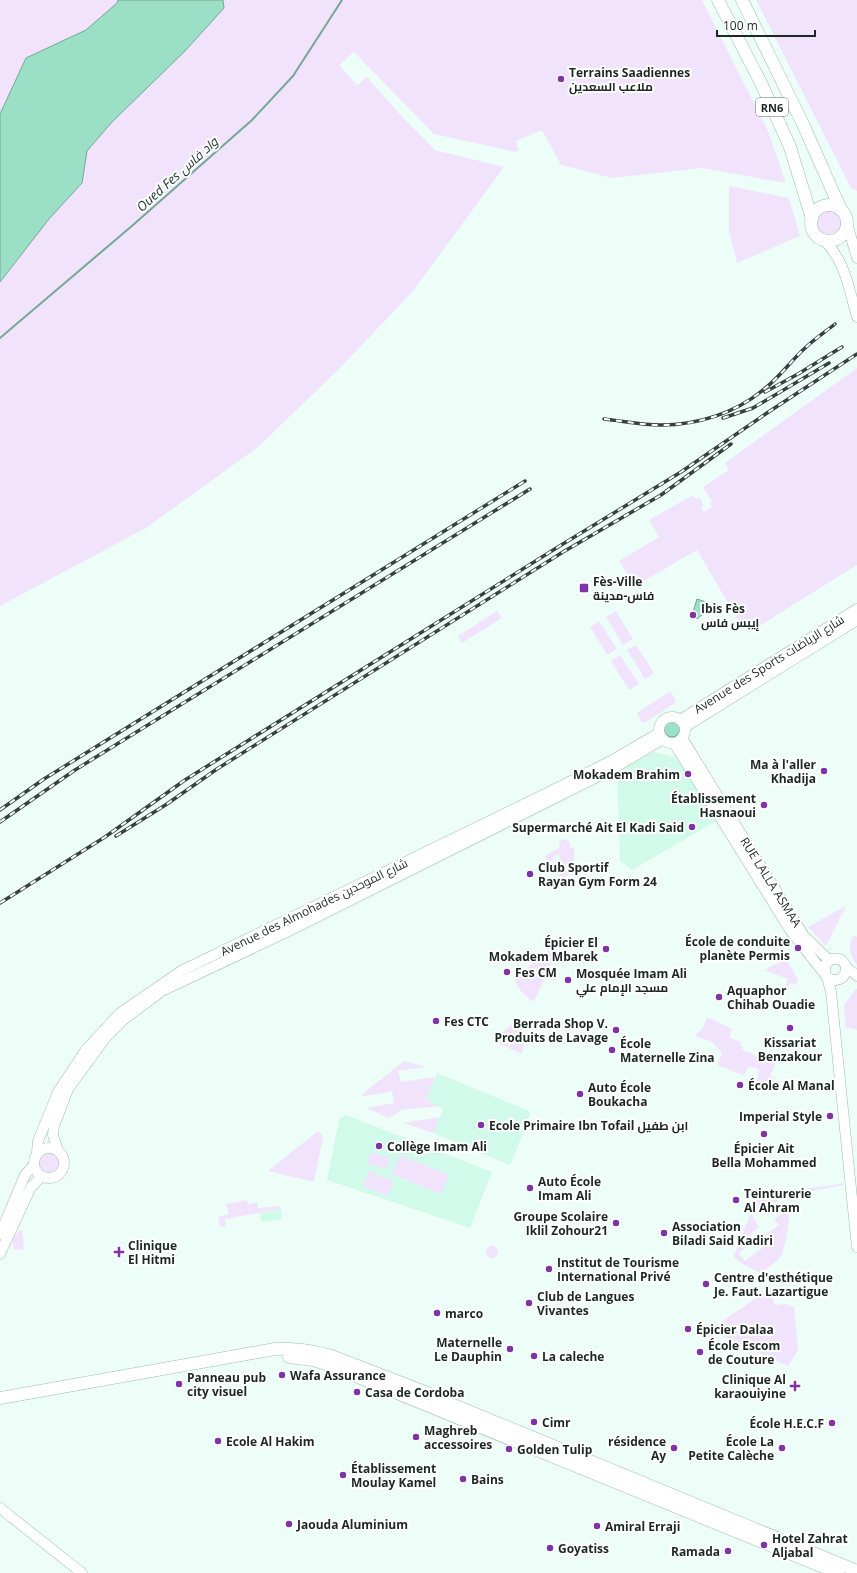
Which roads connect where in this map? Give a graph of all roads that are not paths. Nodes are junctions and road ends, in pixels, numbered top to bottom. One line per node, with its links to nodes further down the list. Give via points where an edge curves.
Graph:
1 (718, 0): 4 (main road, RN6, via 761,83 790,147)
2 (742, 0): 5 (main road, RN6, via 803,124)
3 (857, 214): 5 (main road)
4 (812, 219): 5 (main road, via 822,207 832,205); 6 (main road, RN6, via 813,231)
5 (847, 222): 6 (main road, via 835,240); 7 (street)
6 (822, 239): 8 (street, via 833,250 843,268)
7 (857, 258)
8 (857, 317)
9 (857, 609): 11 (street, Avenue des Sports شارع الرياضات)
10 (857, 620): 11 (street, Avenue des Sports شارع الرياضات)
11 (682, 723): 12 (street, via 675,717 666,719 660,726); 13 (street, via 685,731)
12 (661, 736): 13 (street, via 668,742); 19 (street, Avenue des Almohades شارع الموحدين, via 610,771 162,992 123,1020 106,1037 68,1089 54,1126 53,1135); 20 (street, Avenue des Almohades شارع الموحدين, via 182,971 154,988 120,1013 85,1051 58,1092 38,1141)
13 (678, 740): 14 (street, RUE LALLA ASMAA, via 804,936); 16 (street, RUE LALLA ASMAA, via 790,930)
14 (829, 960): 15 (street, via 840,959 845,964); 16 (street, via 825,965)
15 (843, 974): 16 (street, via 833,980); 17 (street); 18 (street)
16 (826, 976): 18 (street)
17 (857, 977)
18 (832, 992): 24 (street)
19 (58, 1151): 20 (street, via 49,1148); 22 (street, via 64,1162 62,1170 54,1178)
20 (37, 1153): 21 (street)
21 (33, 1166): 22 (street); 23 (street, via 25,1175)
22 (42, 1177): 25 (street, via 31,1187)
23 (0, 1234)
24 (857, 1247)
25 (0, 1254)
26 (0, 1398): 27 (main road, via 286,1349 308,1350 332,1356)
27 (430, 1401): 28 (main road, via 326,1364 298,1357 284,1357 245,1361); 30 (main road); 32 (main road)
28 (0, 1405)
29 (0, 1508): 31 (street)
30 (857, 1571)
31 (82, 1573)
32 (838, 1573)

